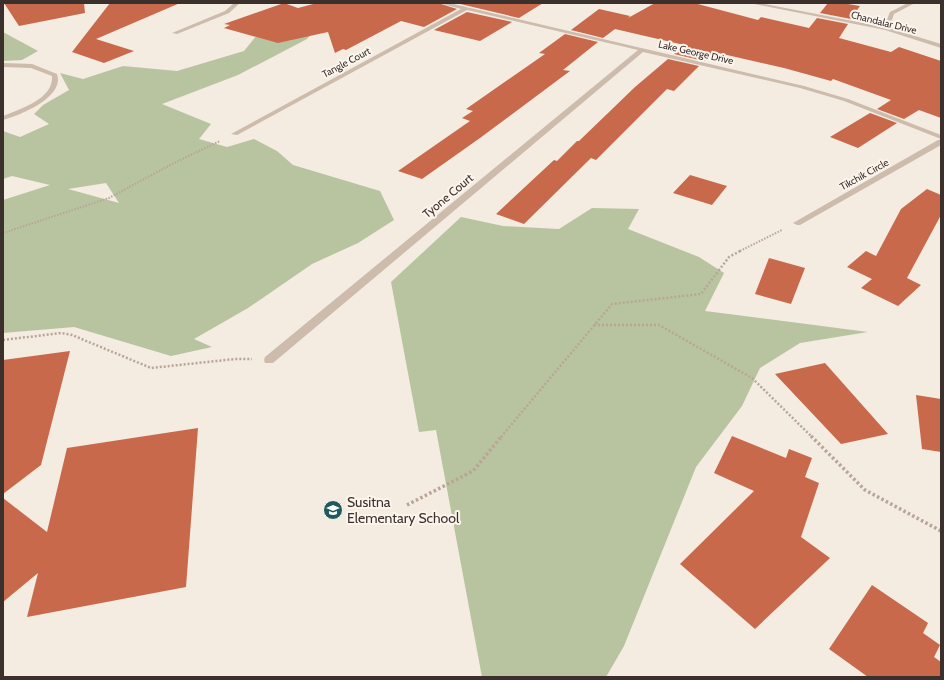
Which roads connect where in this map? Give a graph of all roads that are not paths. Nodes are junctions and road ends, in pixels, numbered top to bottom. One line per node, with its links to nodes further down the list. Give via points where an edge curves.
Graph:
1 (237, 3): 7 (street, via 227,12)
2 (442, 3): 5 (street, Lake George Drive)
3 (752, 3): 6 (street, Chandalar Drive)
4 (912, 3): 6 (street, via 892,13)
5 (466, 9): 9 (street, Lake George Drive); 12 (street, Tangle Court)
6 (886, 29): 8 (street, Chandalar Drive)
7 (175, 33)
8 (941, 46)
9 (642, 50): 13 (street, Lake George Drive, via 802,86 846,100); 16 (street, Tyone Court)
10 (3, 65): 11 (street, via 32,66 55,75 56,84 50,94)
11 (3, 118)
12 (235, 134)
13 (941, 137)
14 (941, 142): 15 (street, Tikchik Circle)
15 (797, 223)
16 (269, 360)

